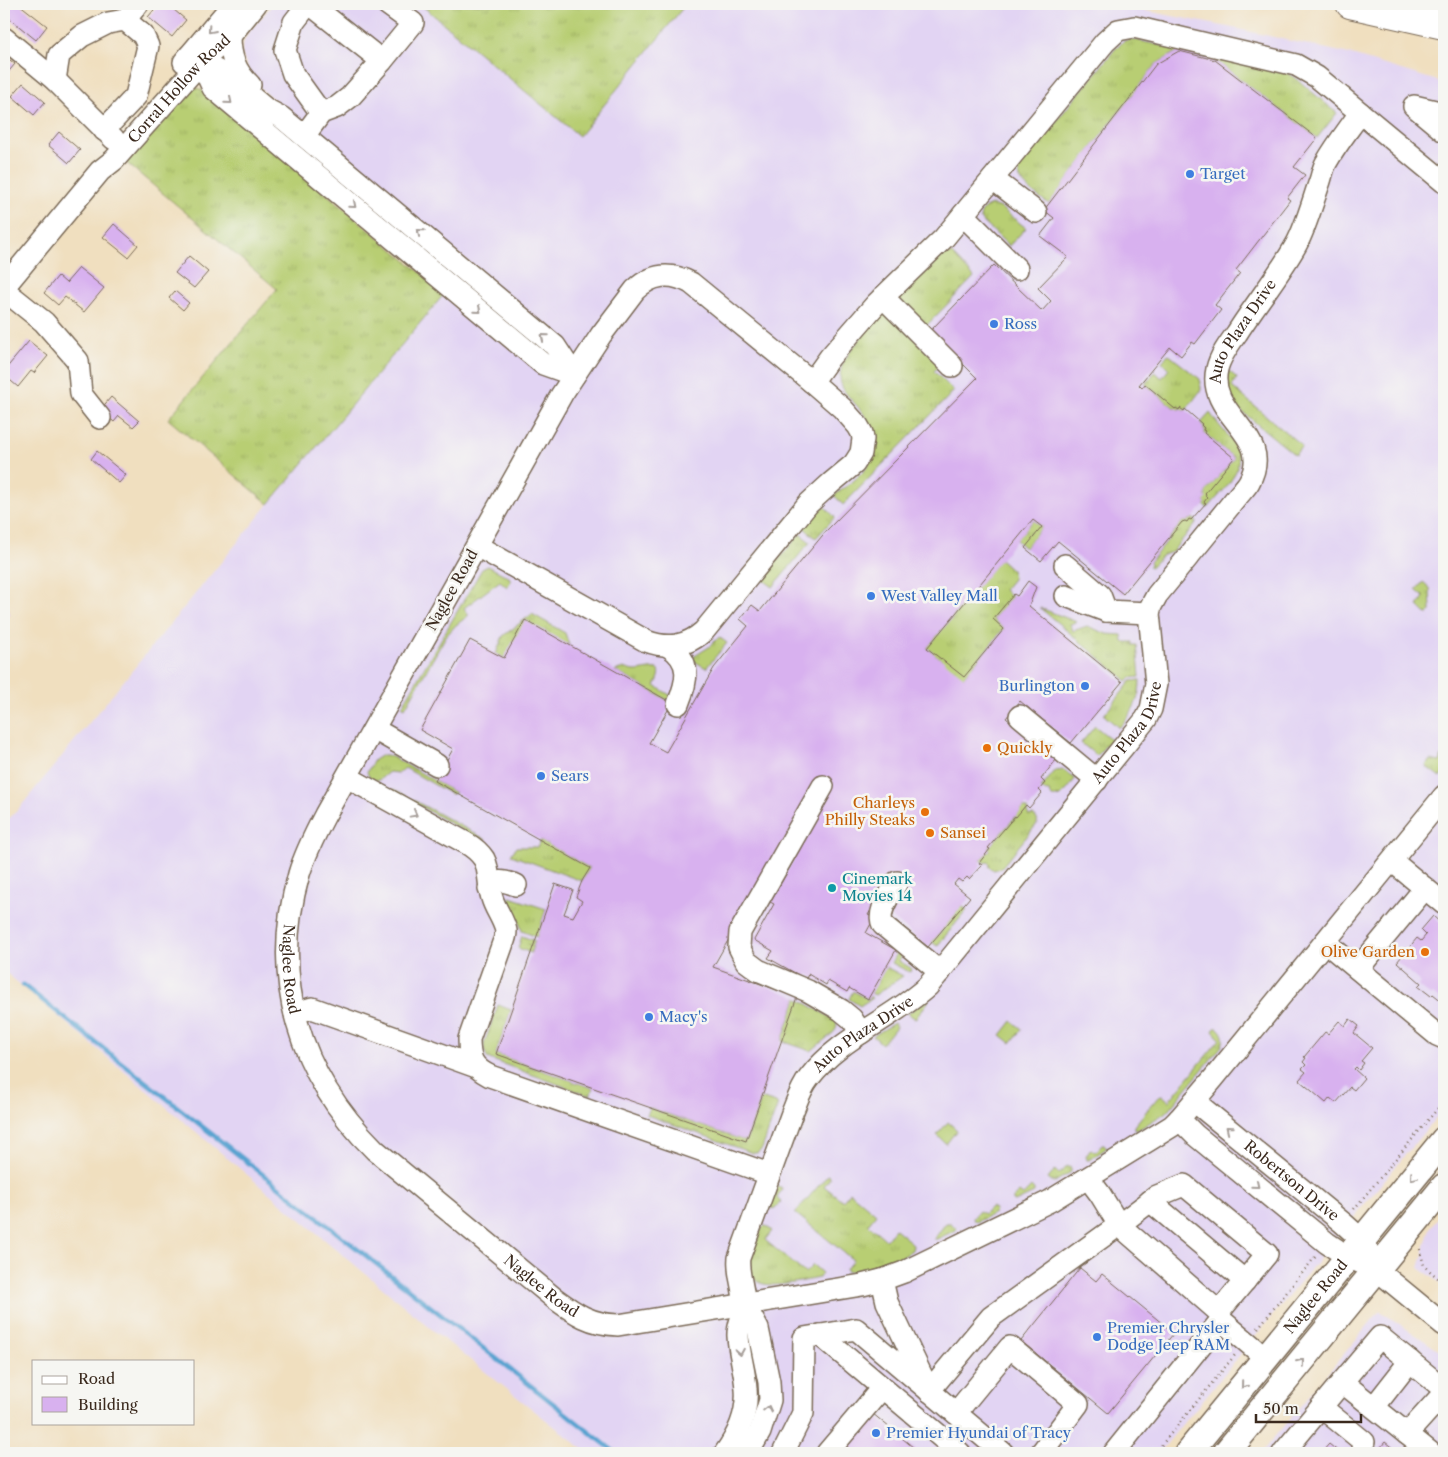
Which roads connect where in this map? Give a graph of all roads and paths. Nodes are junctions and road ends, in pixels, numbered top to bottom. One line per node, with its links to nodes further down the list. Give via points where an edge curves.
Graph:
1 (233, 4): 10 (street, Corral Hollow Road, one-way to 10)
2 (256, 4): 8 (street, Corral Hollow Road)
3 (309, 4): 11 (street); 14 (street, via 294,22 285,50 293,74)
4 (387, 4): 11 (street, via 412,23)
5 (1350, 4): 7 (highway)
6 (132, 12): 12 (street, via 82,36 67,48 60,55); 18 (street, via 148,46 136,96)
7 (1444, 25)
8 (230, 36): 10 (street, Corral Hollow Road); 16 (street, via 230,53 240,76)
9 (4, 38): 12 (street)
10 (195, 59): 16 (street, via 224,74); 18 (street, Corral Hollow Road); 20 (street, Corral Hollow Road, via 114,160); 29 (street, one-way to 29, via 213,88 543,364)
11 (382, 61): 14 (street, via 350,97)
12 (55, 80): 18 (street)
13 (1360, 112): 21 (street, via 1310,72 1289,62 1126,28 1118,30 1105,42); 22 (street); 36 (street, Auto Plaza Drive, via 1326,164 1296,245 1218,363 1215,379 1222,404 1242,428 1253,448 1255,459 1249,482 1157,595)
14 (321, 113): 19 (street)
15 (1444, 113): 17 (street, via 1414,106)
16 (281, 116): 19 (street)
17 (1444, 131)
18 (111, 136): 20 (street, Corral Hollow Road, via 108,154)
19 (304, 136): 29 (street, one-way to 19, via 555,346)
20 (100, 171): 26 (street, Corral Hollow Road)
21 (992, 179): 23 (street); 24 (street)
22 (1444, 182)
23 (1036, 212)
24 (963, 215): 25 (street); 27 (street, via 934,250)
25 (1017, 269)
26 (4, 288): 31 (street, via 44,322 78,361 81,394)
27 (883, 297): 28 (street); 30 (street)
28 (952, 366)
29 (574, 375): 30 (street, Naglee Road, via 635,290 650,279 671,276 695,286); 32 (street, Naglee Road)
30 (812, 382): 37 (street, Naglee Road, via 858,426 863,439 858,459 808,504 704,631 688,642)
31 (100, 418)
32 (477, 546): 37 (street, via 646,642); 40 (street, Naglee Road)
33 (1064, 565): 35 (street, via 1100,594)
34 (1066, 596): 35 (street)
35 (1106, 611): 36 (street)
36 (1150, 613): 43 (street, Auto Plaza Drive, via 1156,684 1151,709 1140,728)
37 (668, 646): 38 (street, via 682,660 686,673 685,687)
38 (678, 704)
39 (1020, 716): 43 (street)
40 (374, 729): 41 (street); 42 (street, Naglee Road)
41 (437, 765)
42 (347, 777): 50 (street, one-way to 50, via 472,847 483,858); 55 (street, Naglee Road, via 310,846 299,874 290,916 288,960)
43 (1097, 780): 54 (street, Auto Plaza Drive)
44 (823, 786): 56 (street, via 740,932 739,947 746,961 758,970 808,991 841,1010)
45 (1444, 799): 46 (street, Naglee Road)
46 (1392, 860): 49 (street); 52 (street, Naglee Road)
47 (898, 882): 54 (street, via 882,909 883,925)
48 (516, 884): 50 (street, via 498,880)
49 (1425, 888): 51 (street); 53 (street)
50 (489, 889): 58 (street, via 504,926 505,937 469,1039 469,1053)
51 (1444, 904)
52 (1325, 942): 53 (street); 59 (street, Naglee Road)
53 (1358, 969): 57 (street)
54 (940, 972): 56 (street, Auto Plaza Drive, via 923,990)
55 (295, 1013): 58 (street, via 312,1008); 72 (street, Naglee Road, via 305,1047 322,1083 358,1133 398,1170 570,1310 595,1322 618,1325)
56 (861, 1033): 63 (street, Auto Plaza Drive, via 826,1058 808,1079)
57 (1444, 1038)
58 (474, 1066): 63 (street, via 490,1076)
59 (1194, 1101): 61 (street, Naglee Road); 68 (street, Robertson Drive, one-way to 59)
60 (1444, 1101): 68 (path)
61 (1179, 1119): 64 (street, Naglee Road); 68 (street, Robertson Drive, one-way to 68, via 1196,1135)
62 (1444, 1140): 68 (main road, Naglee Road, one-way to 68)
63 (769, 1174): 72 (street, Auto Plaza Drive, via 739,1258)
64 (1088, 1178): 67 (street); 70 (street, Naglee Road, via 1044,1204)
65 (1444, 1187): 69 (main road, Naglee Road)
66 (1150, 1201): 67 (street); 71 (street); 71 (street, via 1184,1186 1267,1254)
67 (1119, 1225): 73 (street); 81 (street, via 991,1317)
68 (1345, 1241): 69 (street, Robertson Drive); 76 (path); 77 (main road, Naglee Road)
69 (1377, 1270): 74 (street, Robertson Drive); 98 (main road, Naglee Road, one-way to 69)
70 (882, 1280): 72 (street, Naglee Road); 81 (street, via 887,1302)
71 (1245, 1281): 73 (street)
72 (745, 1304): 88 (street, Auto Plaza Drive, one-way to 88, via 737,1334 746,1402 739,1428); 89 (street, Auto Plaza Drive, one-way to 72, via 766,1418 770,1400 758,1329)
73 (1220, 1316): 76 (street); 95 (street)
74 (1444, 1325)
75 (820, 1335): 80 (street); 81 (street, via 856,1329); 90 (street, via 804,1338 803,1413)
76 (1246, 1341): 77 (street); 96 (path)
77 (1266, 1358): 97 (main road, Naglee Road, one-way to 97)
78 (1410, 1361): 79 (street, via 1380,1337); 82 (street); 84 (street)
79 (1342, 1382): 83 (street); 84 (street)
80 (882, 1388): 91 (street); 92 (street)
81 (929, 1391): 85 (street)
82 (1444, 1391): 86 (street)
83 (1321, 1407): 87 (street); 99 (street)
84 (1374, 1407): 86 (street)
85 (956, 1413): 93 (street); 94 (street, via 1010,1347 1078,1404)
86 (1407, 1434): 100 (street)
87 (1364, 1442)
88 (725, 1453)
89 (748, 1453)
90 (783, 1453)
91 (827, 1453)
92 (960, 1453)
93 (1003, 1453)
94 (1041, 1453)
95 (1114, 1453)
96 (1155, 1453)
97 (1188, 1453)
98 (1226, 1453)
99 (1283, 1453)
100 (1431, 1453)

